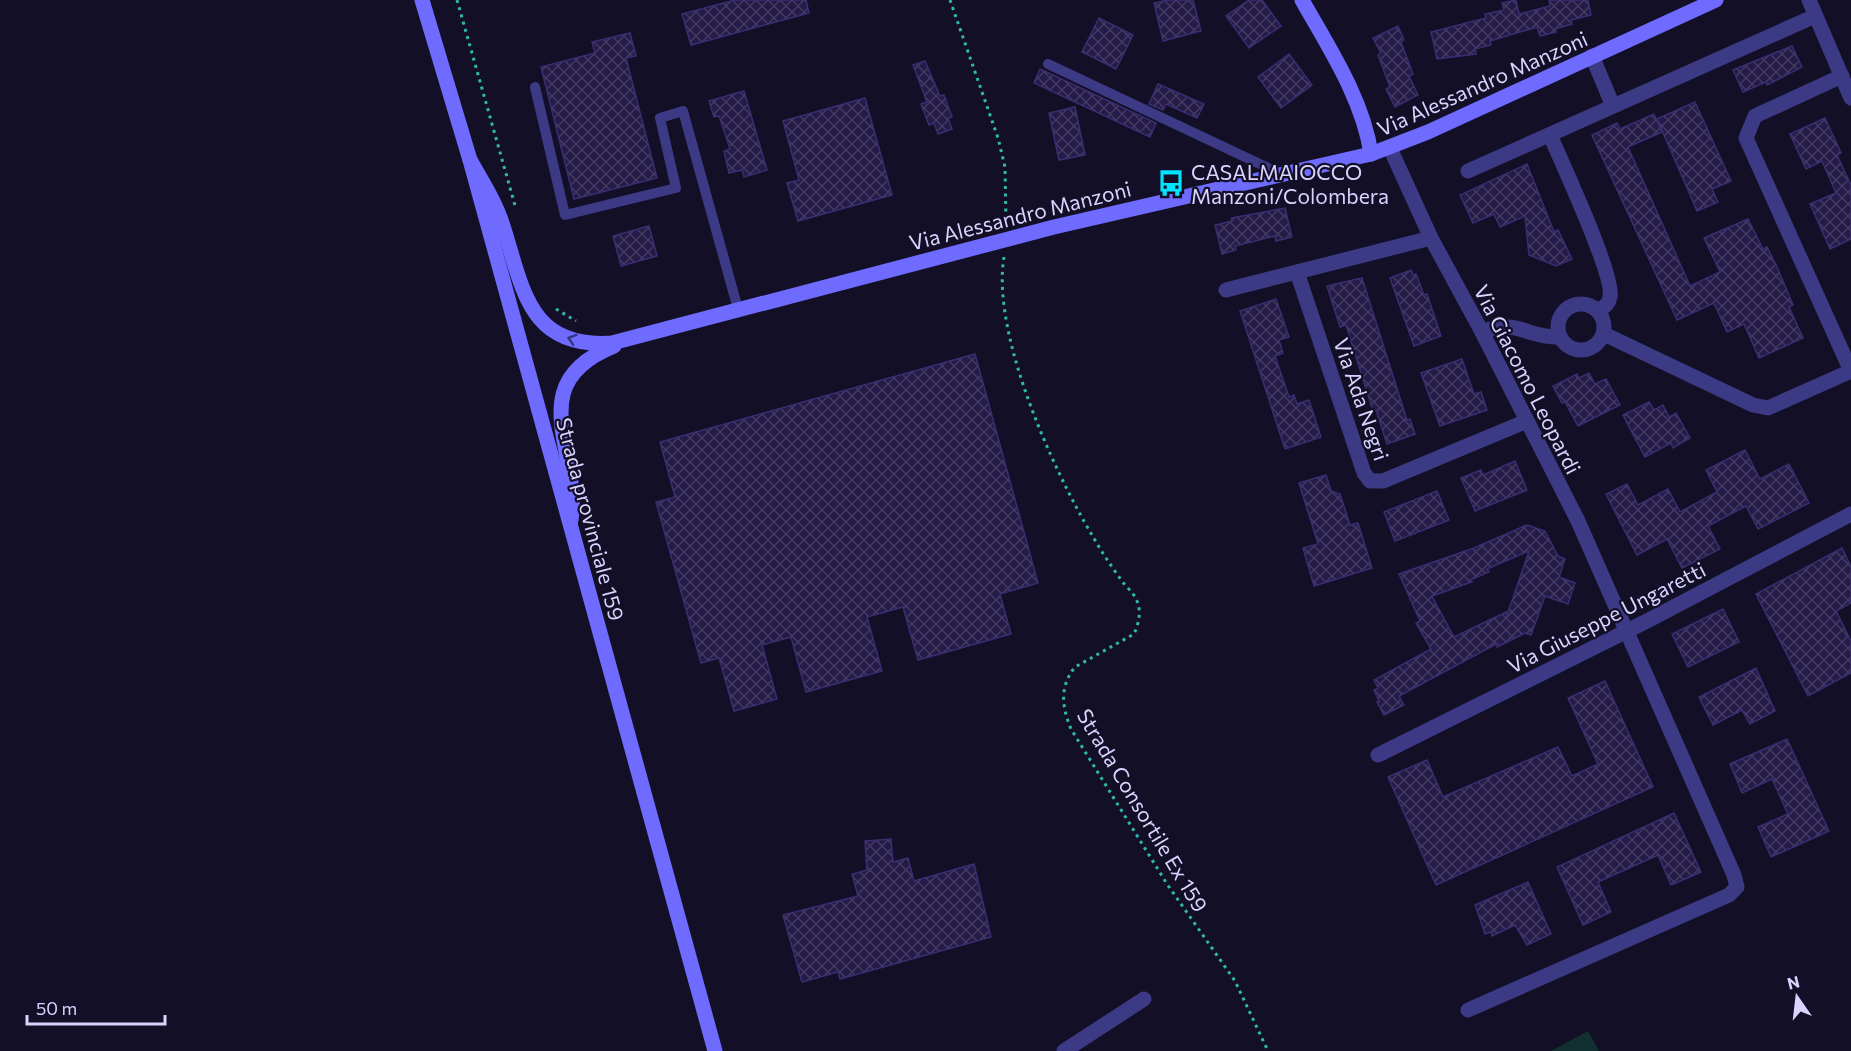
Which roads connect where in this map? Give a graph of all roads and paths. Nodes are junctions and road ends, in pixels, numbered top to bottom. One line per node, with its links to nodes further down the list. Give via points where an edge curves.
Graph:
1 (422, 0): 16 (street, Strada provinciale 159)
2 (950, 0): 19 (path, via 998,138)
3 (1302, 0): 15 (street, via 1357,105)
4 (1716, 0): 7 (street, Via Alessandro Manzoni)
5 (1809, 0): 6 (street)
6 (1815, 16): 9 (street); 12 (street)
7 (1592, 56): 12 (street); 14 (street, Via Alessandro Manzoni)
8 (1048, 64): 18 (lane)
9 (1842, 76): 11 (street); 29 (street, via 1755,116 1746,138)
10 (535, 87): 23 (lane, via 565,215 676,188 660,118 683,111)
11 (1851, 98)
12 (1613, 106): 13 (street)
13 (1550, 135): 17 (street); 24 (street, via 1605,269 1611,295)
14 (1390, 148): 15 (street, Via Alessandro Manzoni); 20 (street, Via Giacomo Leopardi)
15 (1371, 154): 18 (street, Via Alessandro Manzoni)
16 (470, 160): 28 (street, one-way to 16, via 597,344 570,340 549,328 532,311 520,288 501,219); 32 (street, Strada provinciale 159)
17 (1468, 171)
18 (1281, 174): 19 (street, Via Alessandro Manzoni)
19 (1012, 238): 23 (street, Via Alessandro Manzoni); 39 (path, Strada Consortile Ex 159, via 1002,266 1003,293 1023,385 1071,499 1136,599 1139,614 1134,634 1075,667 1069,675 1064,688 1065,714 1167,884 1235,981)
20 (1431, 238): 21 (street); 25 (street, Via Giacomo Leopardi)
21 (1297, 272): 22 (street); 30 (street, Via Ada Negri, via 1364,473 1370,481 1383,481)
22 (1226, 290)
23 (738, 309): 28 (street, Via Alessandro Manzoni)
24 (1599, 310): 26 (street, via 1605,321); 27 (street, via 1587,304 1574,304 1563,312 1558,324)
25 (1482, 332): 27 (street, via 1506,325 1544,338); 30 (street, Via Giacomo Leopardi)
26 (1604, 334): 27 (street, via 1588,349 1577,350); 29 (street, via 1753,405 1768,408)
27 (1560, 337)
28 (630, 339): 32 (street, via 585,362 563,391 560,424 574,489)
29 (1851, 371)
30 (1527, 421): 33 (street, Via Giacomo Leopardi, via 1578,521)
31 (1851, 514): 33 (street, Via Giuseppe Ungaretti)
32 (571, 526): 37 (street, Strada provinciale 159)
33 (1626, 630): 34 (street, Via Giuseppe Ungaretti); 36 (street, Via Giacomo Leopardi, via 1737,886 1729,895)
34 (1378, 755)
35 (1144, 999): 38 (street)
36 (1468, 1010)
37 (715, 1051)
38 (1064, 1051)
39 (1268, 1051)

